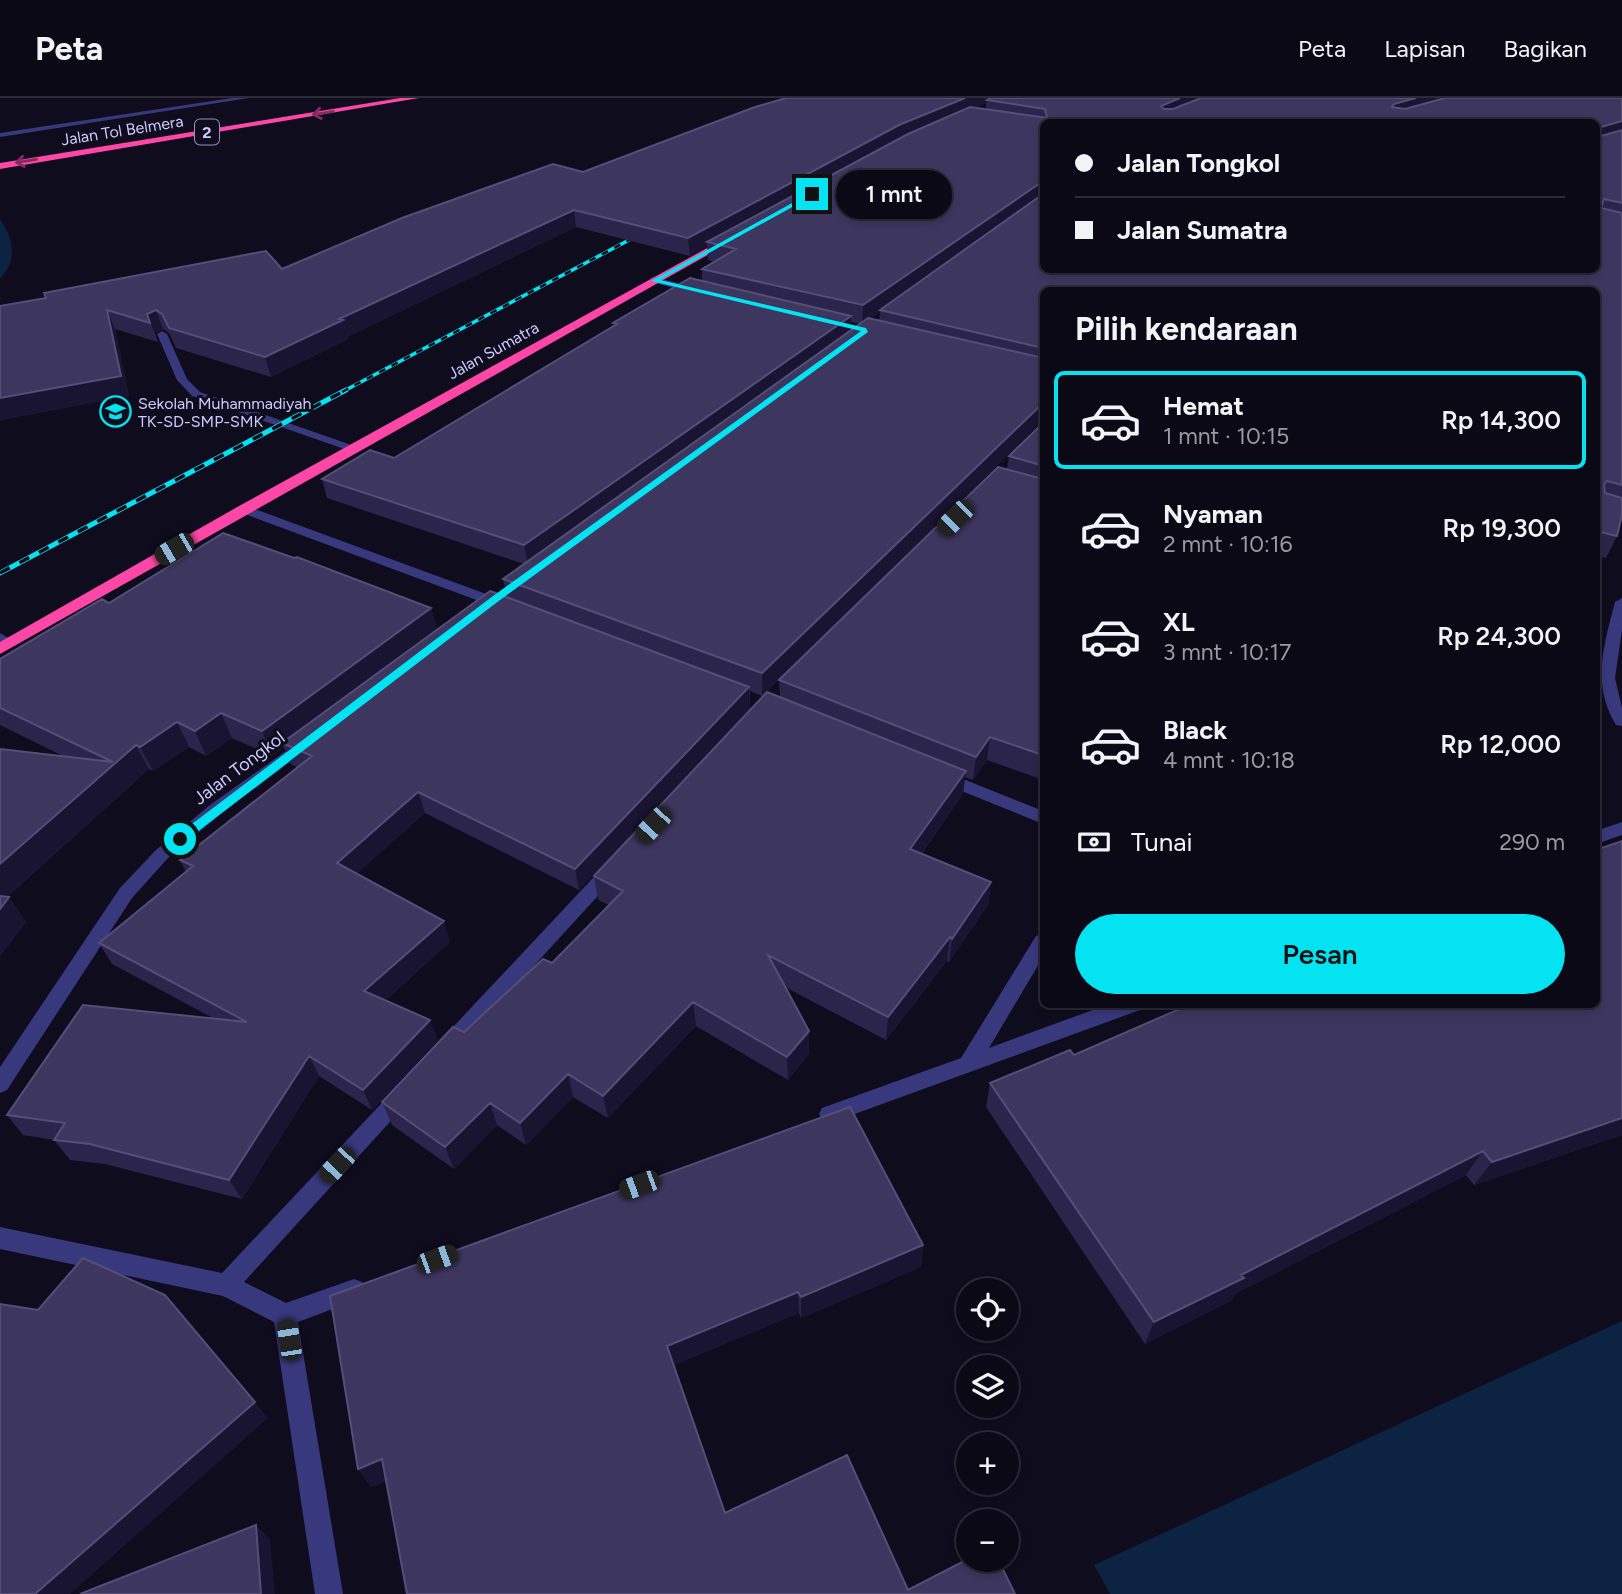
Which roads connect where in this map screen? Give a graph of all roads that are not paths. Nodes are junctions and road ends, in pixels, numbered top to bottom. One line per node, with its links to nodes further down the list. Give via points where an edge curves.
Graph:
1 (246, 98): 5 (street)
2 (415, 98): 6 (highway, Jalan Tol Belmera / 2, one-way to 6)
3 (74, 114): 4 (street)
4 (0, 128)
5 (0, 135)
6 (0, 166)
7 (749, 229): 8 (highway, Jalan Sumatra)
8 (654, 281): 9 (street); 11 (highway, Jalan Sumatra)
9 (707, 293)
10 (162, 334): 11 (street, via 182,380 196,394)
11 (354, 448): 12 (highway, Jalan Sumatra)
12 (244, 509): 14 (street); 15 (highway, Jalan Sumatra)
13 (1622, 602): 16 (street)
14 (518, 611)
15 (3, 643)
16 (1602, 660): 17 (street)
17 (1622, 721)
18 (316, 734): 29 (street, Jalan Tongkol, via 162,854 126,893)
19 (929, 772): 20 (street)
20 (1040, 817)
21 (1622, 828): 22 (street)
22 (1600, 836)
23 (623, 857): 26 (street)
24 (1040, 946): 27 (street)
25 (1122, 1008): 27 (street)
26 (434, 1061)
27 (968, 1064): 30 (street)
28 (415, 1081): 33 (street)
29 (0, 1084)
30 (813, 1121)
31 (0, 1238): 33 (street)
32 (375, 1282): 34 (street)
33 (226, 1285): 34 (street)
34 (285, 1315): 35 (street)
35 (329, 1594)

